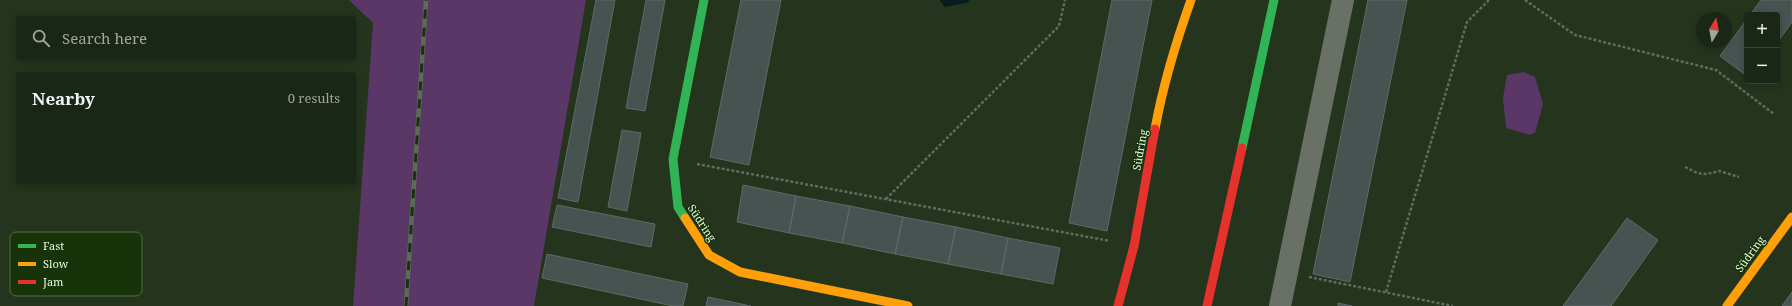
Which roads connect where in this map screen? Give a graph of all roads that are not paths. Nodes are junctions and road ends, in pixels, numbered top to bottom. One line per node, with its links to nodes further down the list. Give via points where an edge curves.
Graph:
1 (704, 0): 6 (street, Südring, via 673,159 678,207 708,255 740,272)
2 (1191, 0): 7 (street, Südring, via 1160,103 1134,246)
3 (1274, 0): 8 (street)
4 (1343, 0): 9 (street)
5 (1792, 217): 10 (street, Südring)
6 (908, 306)
7 (1118, 306)
8 (1207, 306)
9 (1280, 306)
10 (1727, 306)

